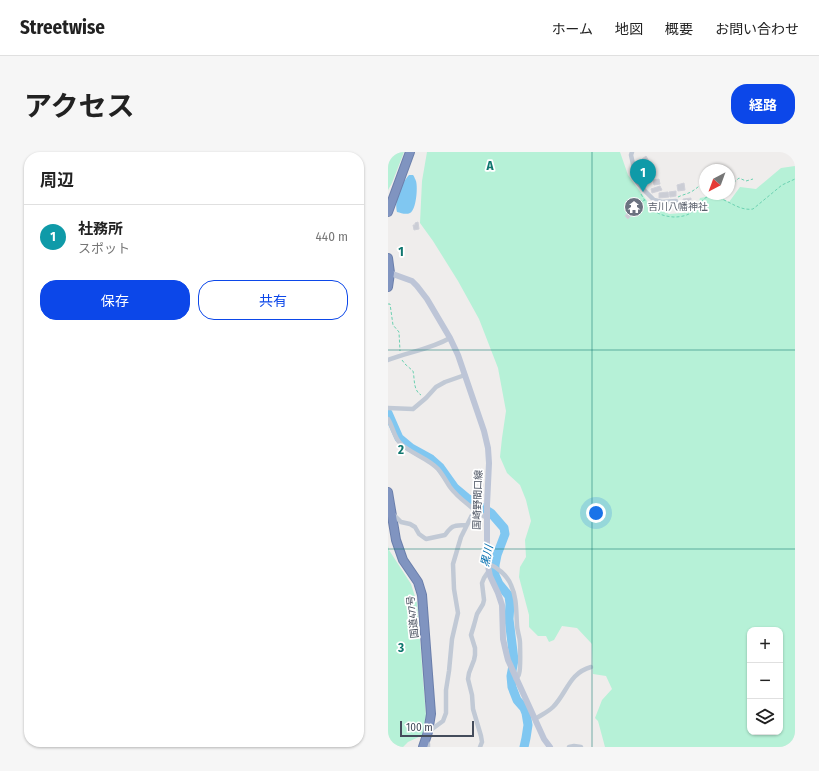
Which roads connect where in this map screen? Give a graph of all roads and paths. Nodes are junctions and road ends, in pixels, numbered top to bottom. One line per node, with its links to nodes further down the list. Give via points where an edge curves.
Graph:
1 (410, 152): 12 (highway)
2 (632, 152): 8 (street, via 637,182)
3 (753, 179): 5 (path, via 746,181 739,178)
4 (795, 179): 9 (path, via 782,185 754,209 742,209 726,200 708,196 692,212 676,217 657,213)
5 (735, 181)
6 (699, 185): 10 (path)
7 (640, 193): 9 (path)
8 (649, 195): 9 (path); 10 (street, via 654,200 662,202)
9 (644, 200): 11 (path)
10 (673, 201)
11 (636, 208)
12 (388, 212)
13 (388, 258): 14 (highway)
14 (390, 273): 15 (highway); 16 (main road, 国崎野間口線, via 412,281 418,286)
15 (388, 287)
16 (450, 338): 17 (street, via 434,346); 18 (main road, 国崎野間口線)
17 (388, 360)
18 (464, 375): 19 (street, via 436,387 413,409); 24 (main road, 国崎野間口線, via 488,448)
19 (388, 408)
20 (388, 419): 22 (street, via 400,443 438,469 458,496)
21 (388, 492): 23 (highway, 国道477号)
22 (477, 512): 24 (street); 25 (street, via 472,515)
23 (392, 513): 25 (street, via 401,522 415,527 426,539 445,535 453,526); 31 (highway, 国道477号, via 396,540 403,560 418,582 422,595 431,714)
24 (487, 516): 26 (main road, 国崎野間口線)
25 (467, 525): 31 (street, via 454,564 454,589 458,613 452,639 446,713)
26 (489, 564): 27 (main road, 国崎野間口線); 29 (street, via 506,576 515,596 520,642 519,674)
27 (488, 572): 29 (main road, 国崎野間口線, via 502,605 503,639); 32 (street, via 482,582 483,604 471,635 475,655 468,679 481,736)
28 (591, 667): 30 (street, via 574,678 553,707)
29 (516, 679): 30 (main road, 国崎野間口線)
30 (535, 719): 33 (main road, 国崎野間口線)
31 (426, 741)
32 (480, 747)
33 (550, 747)
34 (568, 747): 35 (street)
35 (581, 747)

